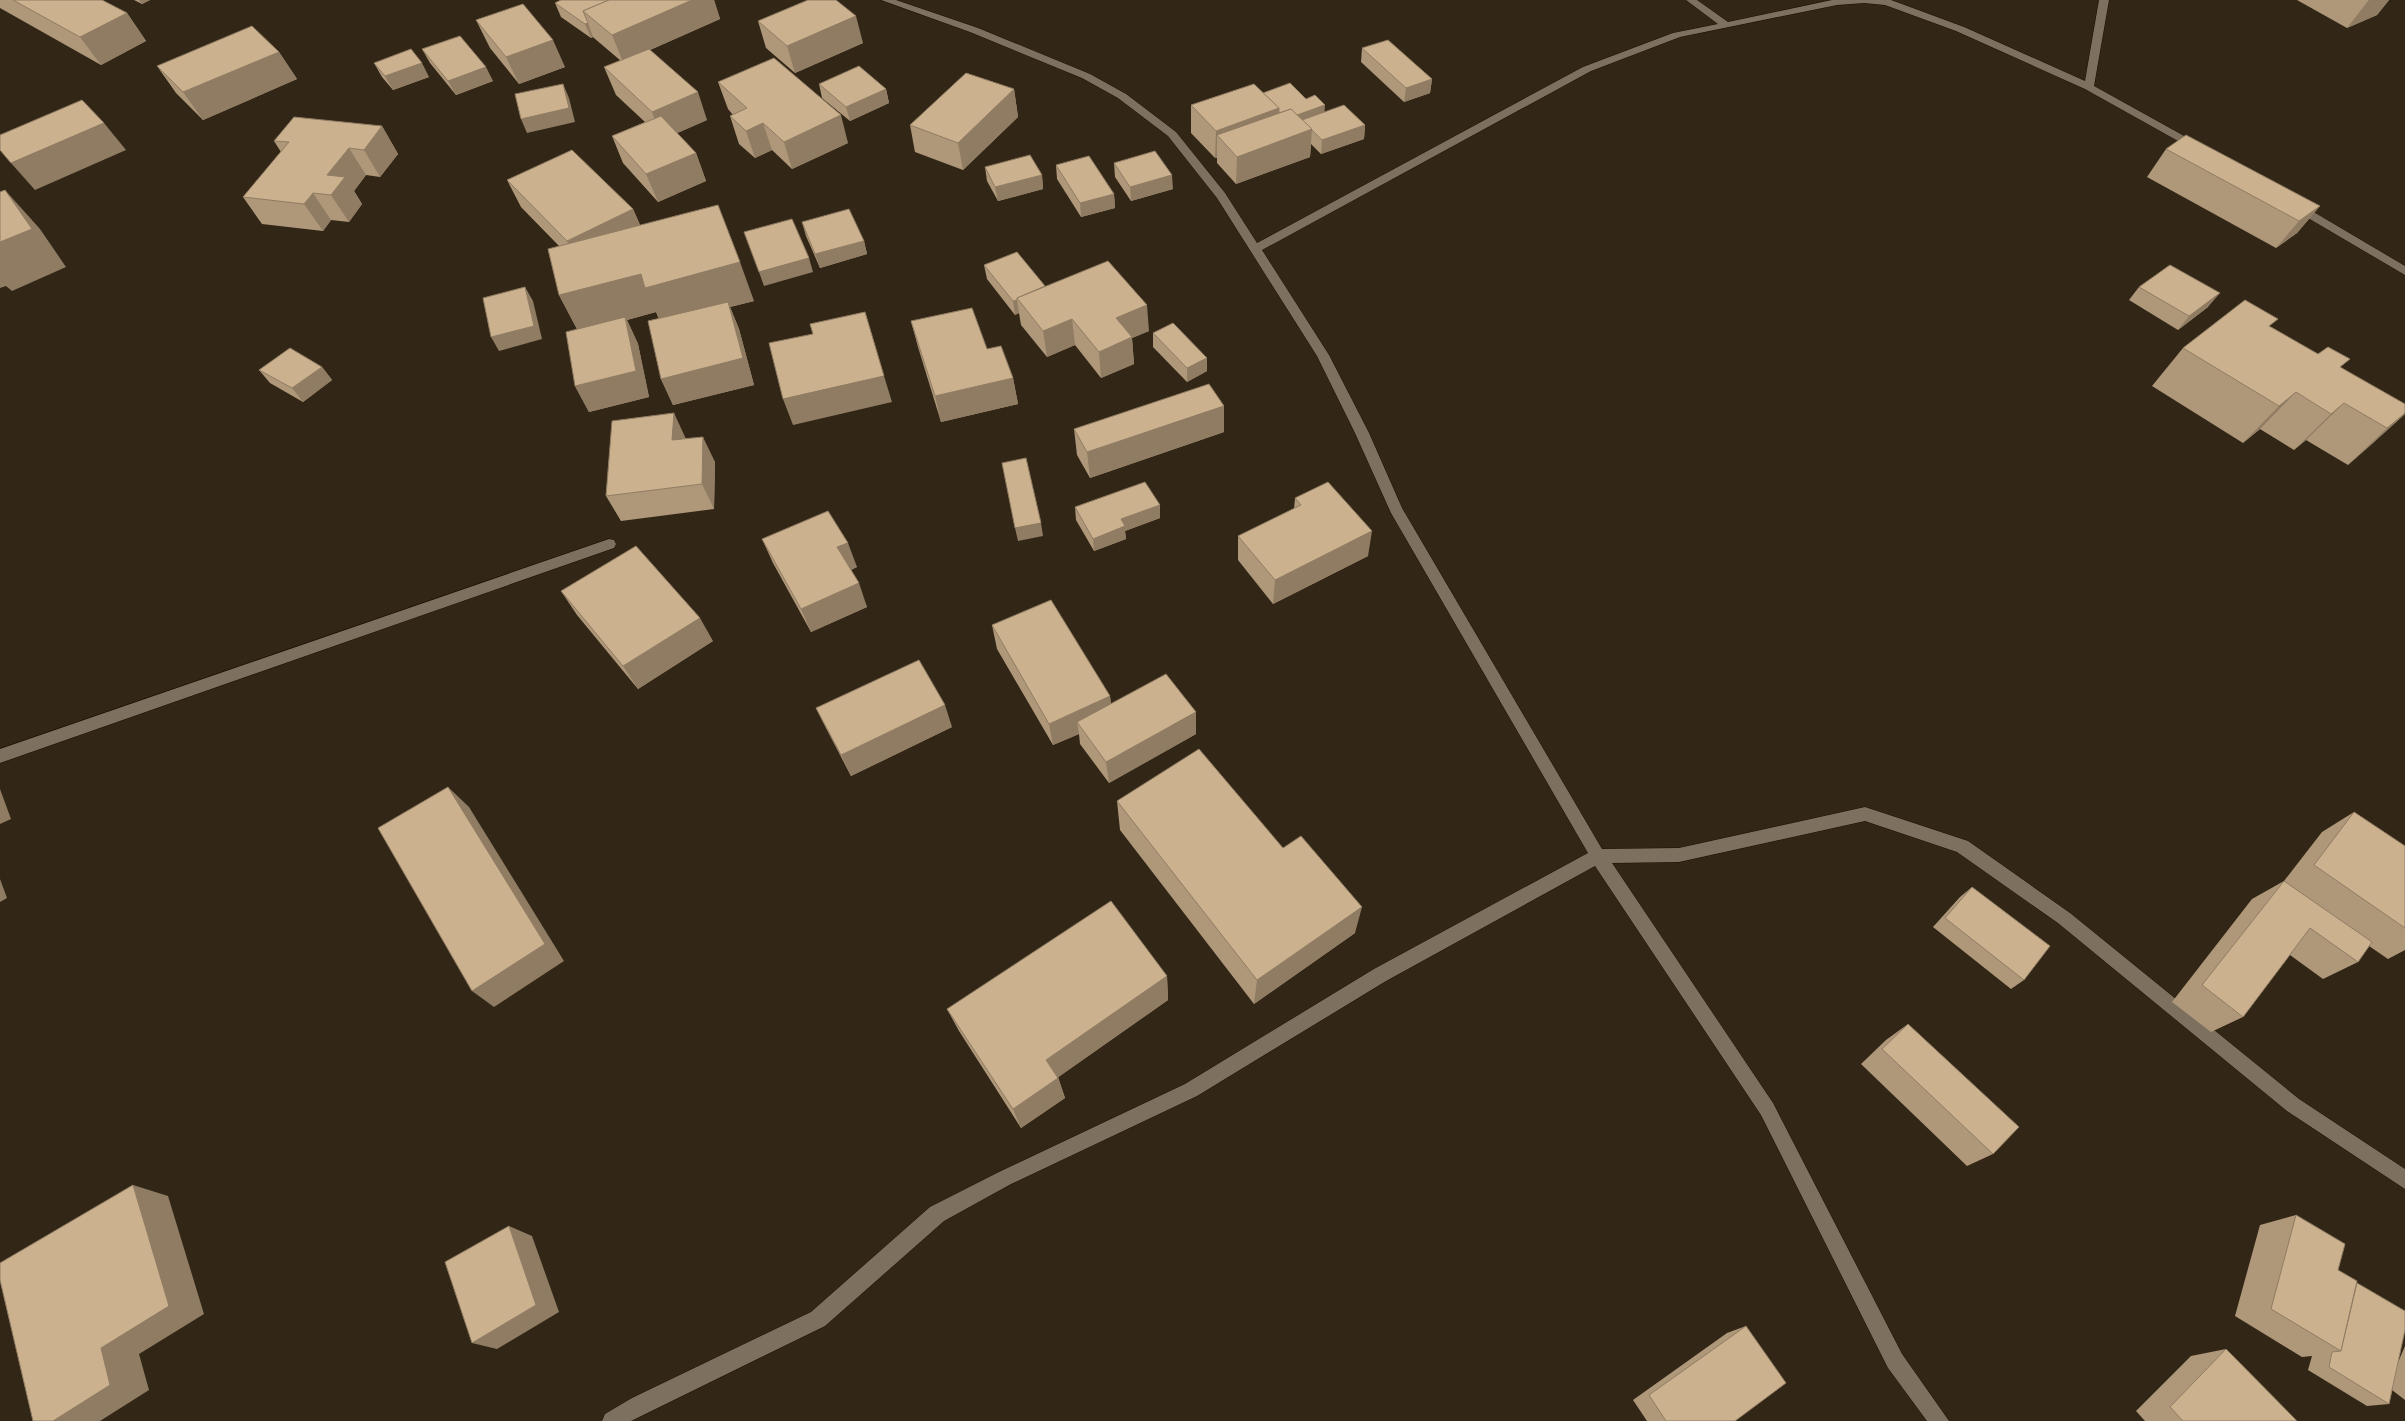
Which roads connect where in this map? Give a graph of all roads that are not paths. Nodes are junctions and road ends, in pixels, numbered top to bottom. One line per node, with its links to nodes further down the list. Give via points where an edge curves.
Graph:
1 (886, 0): 8 (street, via 974,30 1086,76 1122,96 1172,134 1222,196)
2 (1691, 0): 4 (street)
3 (2104, 0): 5 (street)
4 (1726, 25): 5 (street, via 1837,2 1887,2 1960,29); 8 (street, via 1677,35 1587,69)
5 (2089, 87): 6 (street)
6 (2206, 153)
7 (2288, 202): 9 (street)
8 (1256, 248): 12 (street, via 1323,355 1396,509)
9 (2405, 271)
10 (609, 544): 11 (street)
11 (0, 756)
12 (1598, 856): 13 (street, via 1679,855 1865,814 1962,846 2064,918 2293,1105); 14 (street, via 1380,975 1191,1090 1005,1178 937,1214 818,1319); 15 (street, via 1767,1110 1895,1361)
13 (2405, 1180)
14 (612, 1421)
15 (1939, 1421)

